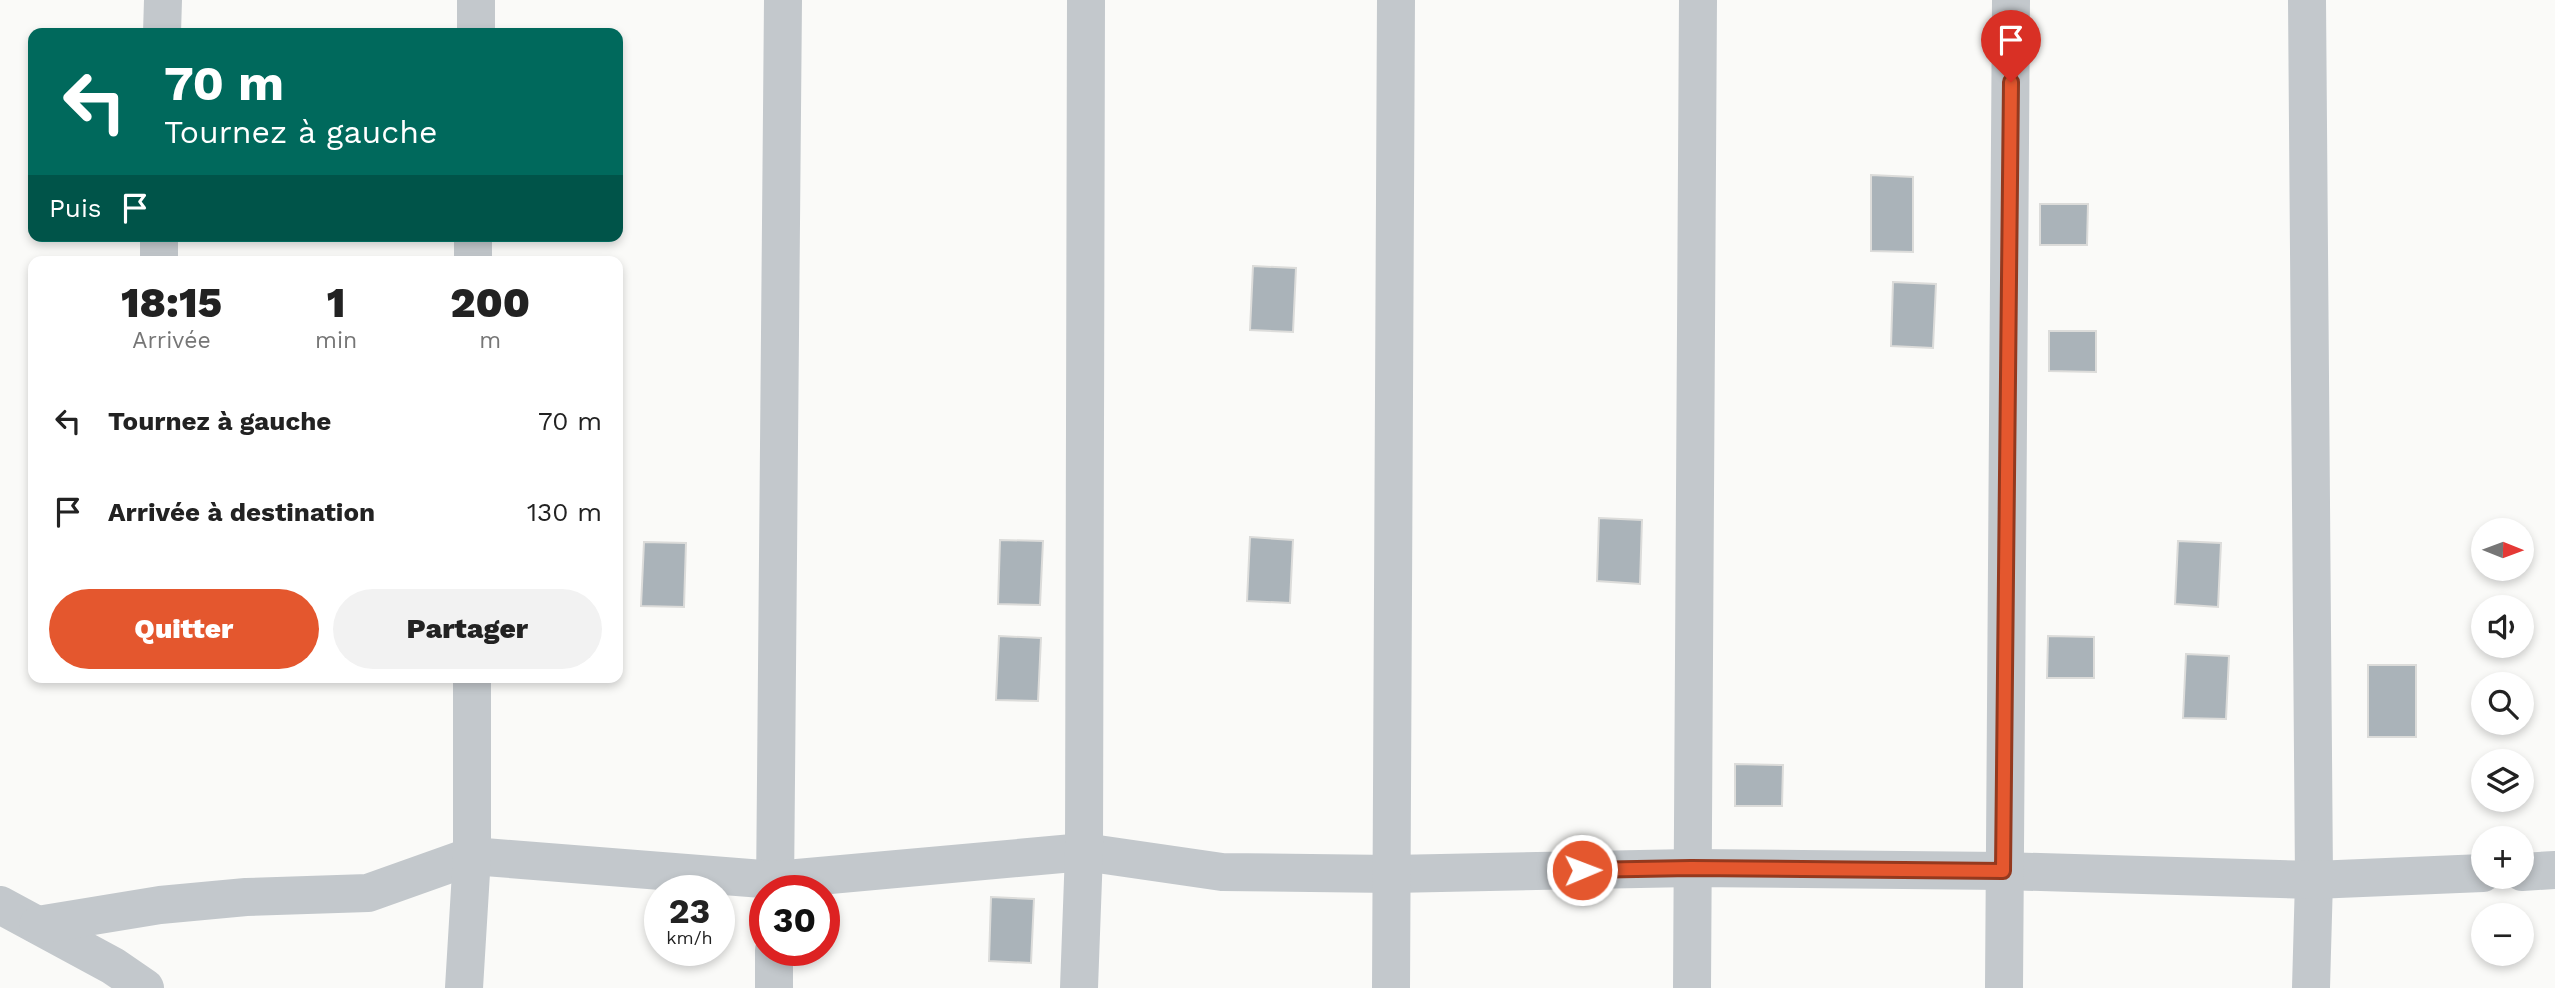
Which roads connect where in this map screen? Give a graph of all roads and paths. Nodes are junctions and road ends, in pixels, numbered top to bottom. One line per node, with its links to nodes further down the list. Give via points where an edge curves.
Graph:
1 (163, 0): 9 (street)
2 (476, 0): 10 (street)
3 (783, 0): 20 (street)
4 (1086, 0): 12 (street)
5 (1395, 0): 19 (street)
6 (1698, 0): 14 (street)
7 (2011, 0): 16 (street)
8 (2307, 0): 22 (street)
9 (162, 28)
10 (475, 28)
11 (472, 683): 13 (street)
12 (1084, 852): 19 (street, via 1222,872); 21 (street); 30 (street)
13 (472, 856): 23 (street); 25 (street, via 368,893 160,905); 28 (street)
14 (1691, 868): 16 (street); 19 (street); 32 (street)
15 (2555, 870): 17 (street)
16 (2003, 871): 22 (street); 33 (street)
17 (2534, 871)
18 (2471, 873): 22 (street)
19 (1392, 874): 31 (street)
20 (775, 875)
21 (840, 878)
22 (2314, 880): 34 (street)
23 (749, 883)
24 (0, 905): 25 (street)
25 (38, 925): 27 (street)
26 (774, 966): 29 (street)
27 (145, 988)
28 (464, 988)
29 (774, 988)
30 (1079, 988)
31 (1391, 988)
32 (1692, 988)
33 (2004, 988)
34 (2311, 988)

